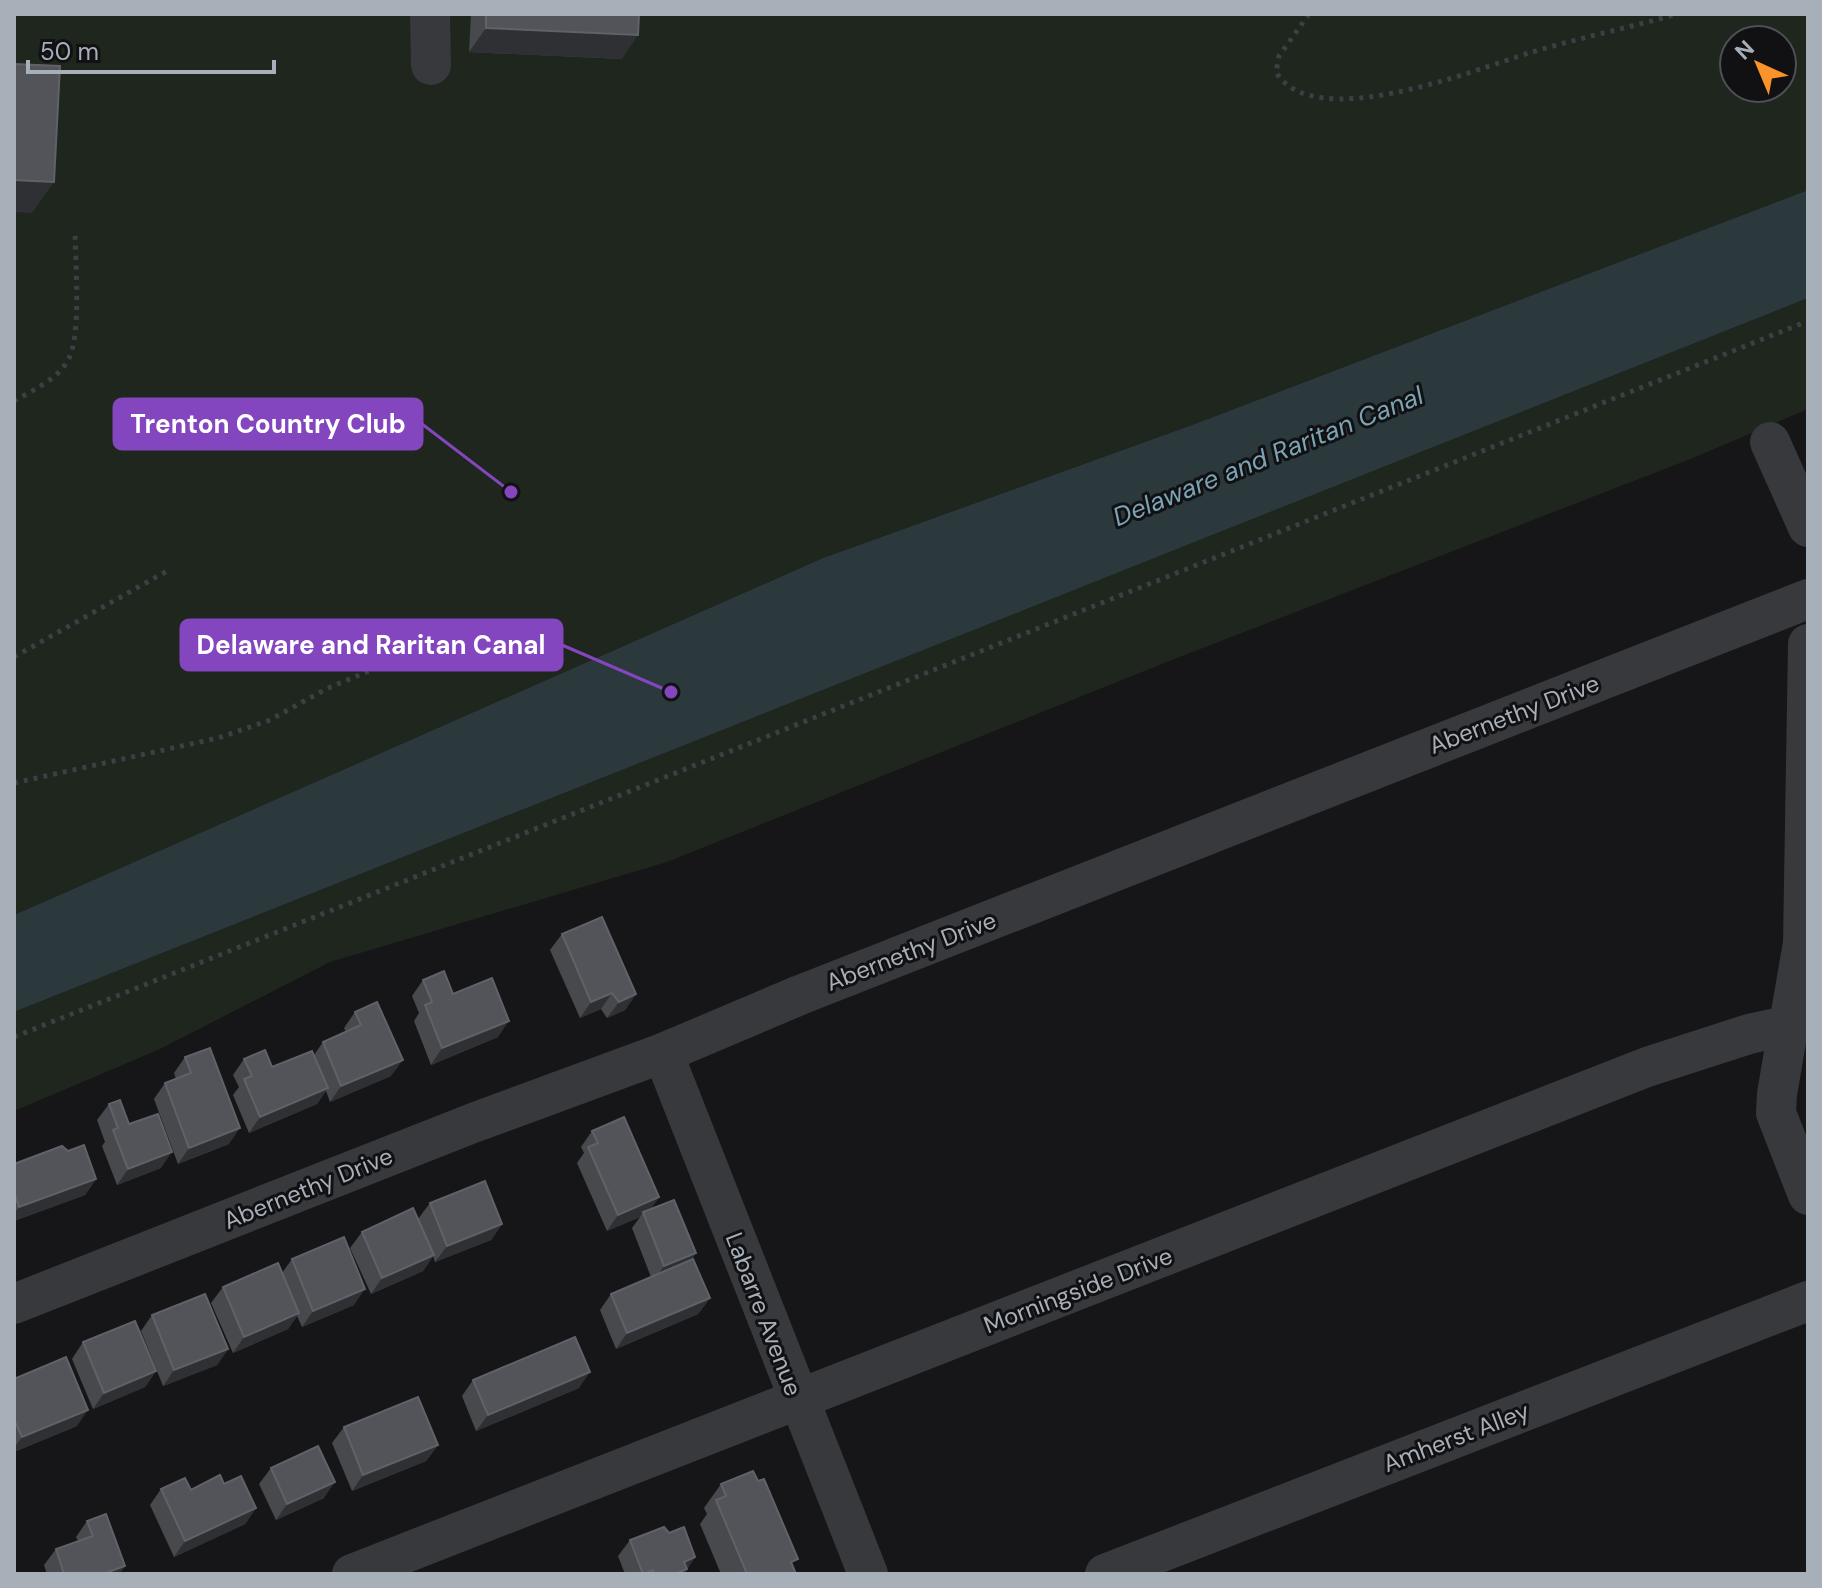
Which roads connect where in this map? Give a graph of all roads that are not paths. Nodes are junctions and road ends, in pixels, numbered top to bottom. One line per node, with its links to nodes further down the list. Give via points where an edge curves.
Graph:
1 (430, 14): 2 (street)
2 (431, 65)
3 (1770, 442): 4 (street)
4 (1808, 527)
5 (1808, 599): 8 (street, Abernethy Drive)
6 (1808, 644): 7 (street)
7 (1798, 1023): 9 (street, via 1776,1113); 12 (street, Morningside Drive, via 1711,1044 1647,1067)
8 (663, 1053): 11 (street, Abernethy Drive); 12 (street, Labarre Avenue)
9 (1808, 1195)
10 (1808, 1301): 15 (street, Amherst Alley)
11 (14, 1304)
12 (798, 1399): 13 (street, Morningside Drive); 14 (street, Labarre Avenue)
13 (352, 1574)
14 (868, 1574)
15 (1105, 1574)

